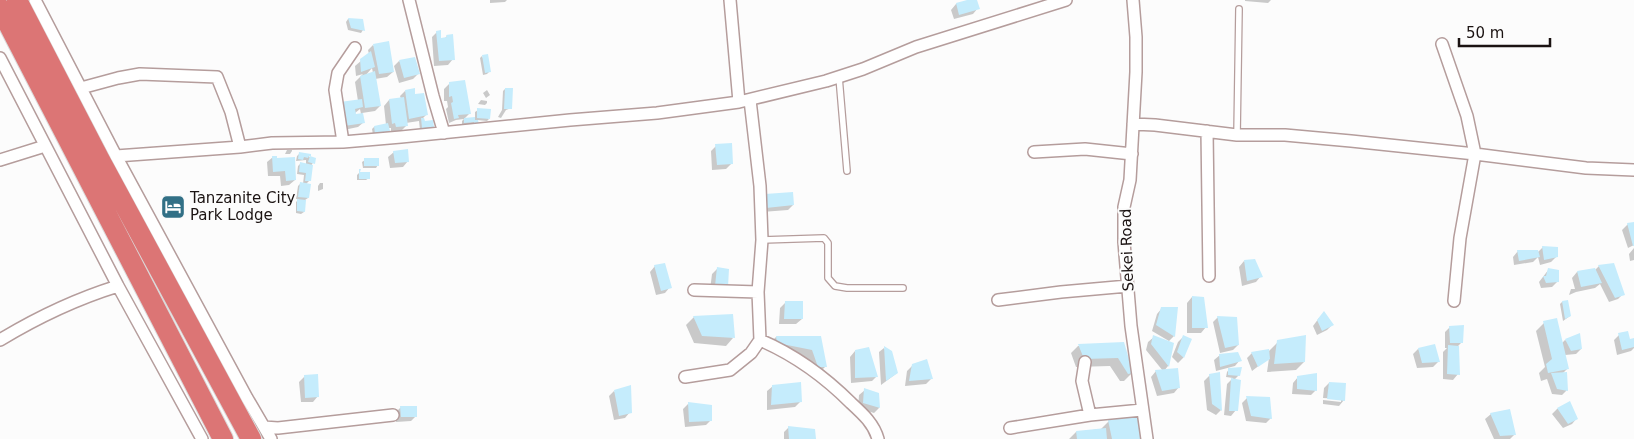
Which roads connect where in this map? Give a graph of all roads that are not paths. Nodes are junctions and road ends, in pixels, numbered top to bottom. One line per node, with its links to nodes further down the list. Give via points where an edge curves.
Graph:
1 (17, 0): 46 (highway, via 99,158)
2 (34, 0): 13 (street)
3 (409, 0): 17 (street)
4 (730, 0): 14 (street)
5 (1066, 0): 12 (street, via 925,44)
6 (1133, 0): 15 (street, Sekei Road, via 1136,37)
7 (0, 8): 48 (highway)
8 (1239, 10): 18 (lane)
9 (1442, 44): 24 (street, via 1467,116)
10 (354, 48): 19 (street, via 338,73 335,90)
11 (0, 58): 20 (street)
12 (839, 77): 14 (street); 28 (lane)
13 (80, 88): 21 (street, via 140,74 217,77); 25 (street)
14 (744, 101): 17 (street, via 657,113); 29 (street, via 760,186)
15 (1133, 124): 16 (street); 23 (street, Sekei Road)
16 (1207, 131): 18 (street); 30 (street)
17 (444, 133): 19 (street)
18 (1236, 135): 24 (street, via 1285,135)
19 (343, 142): 21 (street)
20 (45, 146): 26 (street); 31 (street)
21 (240, 147): 25 (street)
22 (1034, 152): 23 (street, via 1085,149)
23 (1132, 154): 32 (street, Sekei Road, via 1124,207)
24 (1475, 154): 27 (street, via 1586,168); 37 (street, via 1460,238)
25 (116, 156): 46 (street)
26 (0, 160)
27 (1634, 170)
28 (846, 171)
29 (762, 240): 33 (lane, via 824,238 828,243 828,278 835,286); 35 (street)
30 (1209, 276)
31 (118, 286): 38 (street, via 56,309); 47 (street)
32 (1128, 286): 36 (street); 42 (street, Sekei Road)
33 (903, 288)
34 (694, 290): 35 (street)
35 (758, 292): 39 (street)
36 (998, 300)
37 (1454, 301)
38 (0, 340)
39 (760, 340): 41 (street, via 751,353 730,370); 50 (street, via 784,350 816,370 866,417)
40 (1085, 362): 44 (street, via 1082,381)
41 (685, 377)
42 (1142, 410): 44 (street); 51 (street, Sekei Road)
43 (393, 415): 46 (street)
44 (1090, 415): 45 (street)
45 (1010, 428)
46 (257, 433): 49 (street)
47 (202, 439)
48 (223, 439)
49 (271, 439)
50 (878, 439)
51 (1147, 439)

